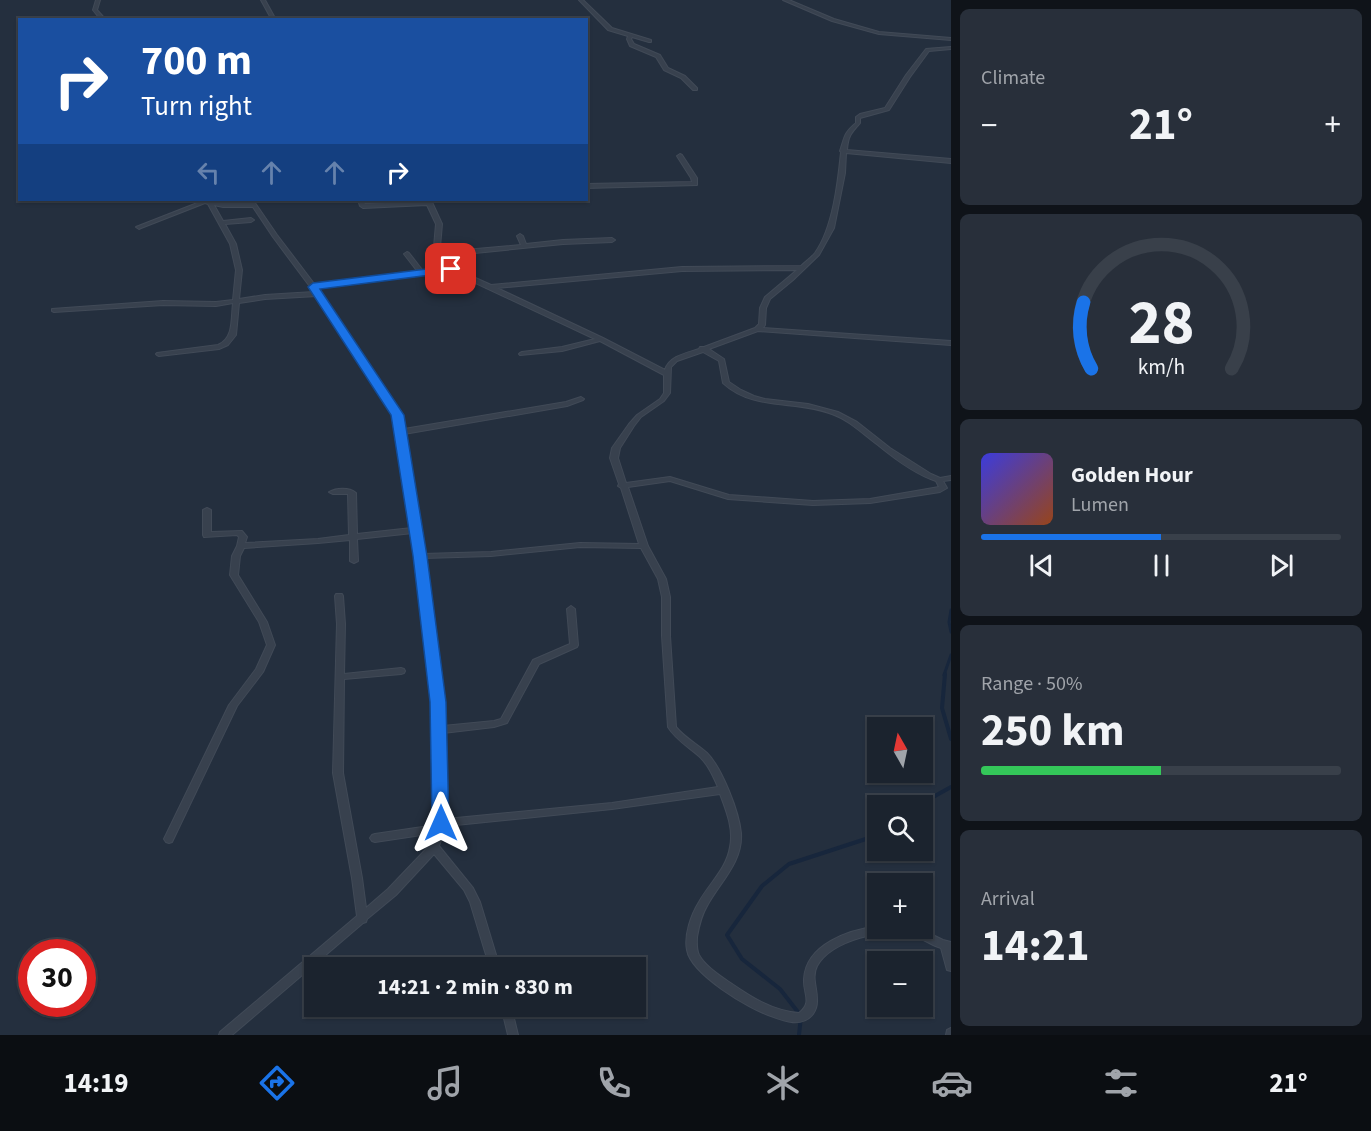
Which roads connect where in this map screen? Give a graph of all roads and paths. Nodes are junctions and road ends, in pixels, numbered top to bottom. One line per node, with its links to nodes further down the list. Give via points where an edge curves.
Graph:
1 (98, 0): 5 (street, via 95,10)
2 (263, 0): 6 (street)
3 (581, 0): 7 (street, via 609,29)
4 (785, 0): 8 (street, via 835,21 879,33)
5 (102, 18)
6 (273, 18)
7 (630, 36): 9 (street); 11 (street, via 632,45 658,56 666,69 683,77)
8 (951, 39)
9 (649, 40)
10 (951, 48): 12 (street, via 924,53 887,109 859,116)
11 (695, 89)
12 (843, 151): 14 (street); 28 (street, via 831,228 821,249)
13 (680, 156): 15 (street, via 695,184)
14 (951, 161)
15 (588, 186)
16 (206, 201): 19 (street); 21 (street); 22 (street)
17 (360, 201): 18 (street, via 363,206)
18 (429, 201): 27 (street, via 439,224 438,249)
19 (252, 202): 32 (street)
20 (251, 220): 21 (street)
21 (223, 223): 33 (street, via 239,270)
22 (139, 227)
23 (520, 236): 25 (street)
24 (612, 240): 25 (street)
25 (524, 246): 27 (street)
26 (407, 255): 30 (street)
27 (446, 256): 29 (street)
28 (802, 268): 31 (street, via 682,269); 35 (street, via 767,298 762,325)
29 (448, 269): 30 (street); 31 (street)
30 (421, 272): 32 (street)
31 (491, 288): 36 (street)
32 (316, 291): 33 (street); 43 (street, via 398,415)
33 (238, 300): 34 (street); 39 (street, via 233,335 226,344)
34 (54, 310)
35 (757, 329): 37 (street); 38 (street)
36 (601, 339): 40 (street); 41 (street)
37 (951, 343)
38 (702, 348): 41 (street, via 675,360); 45 (street, via 722,360 726,382 737,391 766,402 798,403 833,412)
39 (159, 354)
40 (522, 354)
41 (667, 374): 46 (street, via 668,386 662,400 639,416 616,448 614,458)
42 (581, 399): 43 (street)
43 (401, 432): 49 (street)
44 (951, 478): 45 (street)
45 (939, 480): 46 (street, via 943,488 940,490 850,503 735,498 670,479)
46 (622, 486): 52 (street)
47 (333, 492): 50 (street, via 352,493)
48 (207, 510): 51 (street, via 207,535 239,533 243,537)
49 (416, 530): 50 (street); 53 (street)
50 (353, 536): 51 (street); 54 (street)
51 (241, 546): 63 (street, via 234,575 263,622 271,645 260,670 233,705)
52 (644, 546): 53 (street, via 580,545); 60 (street, via 662,579 666,597 672,727 709,760)
53 (420, 556): 59 (street)
54 (354, 561)
55 (339, 596): 58 (street)
56 (571, 609): 59 (street, via 574,644 536,662 504,721)
57 (401, 671): 58 (street)
58 (340, 677): 65 (street, via 338,773)
59 (438, 730): 61 (street)
60 (722, 790): 61 (street); 66 (street, via 736,842 721,878 699,908 692,951 707,970 745,1000 780,1015 801,1018 813,1006 809,977 813,963 827,946 850,937 884,930 911,930)
61 (441, 826): 62 (street); 64 (street)
62 (375, 838)
63 (169, 839)
64 (434, 847): 65 (street); 67 (street, via 468,888)
65 (362, 919): 70 (street)
66 (949, 946): 68 (street)
67 (492, 957)
68 (951, 967)
69 (509, 1017): 71 (street)
70 (224, 1035)
71 (513, 1035)

